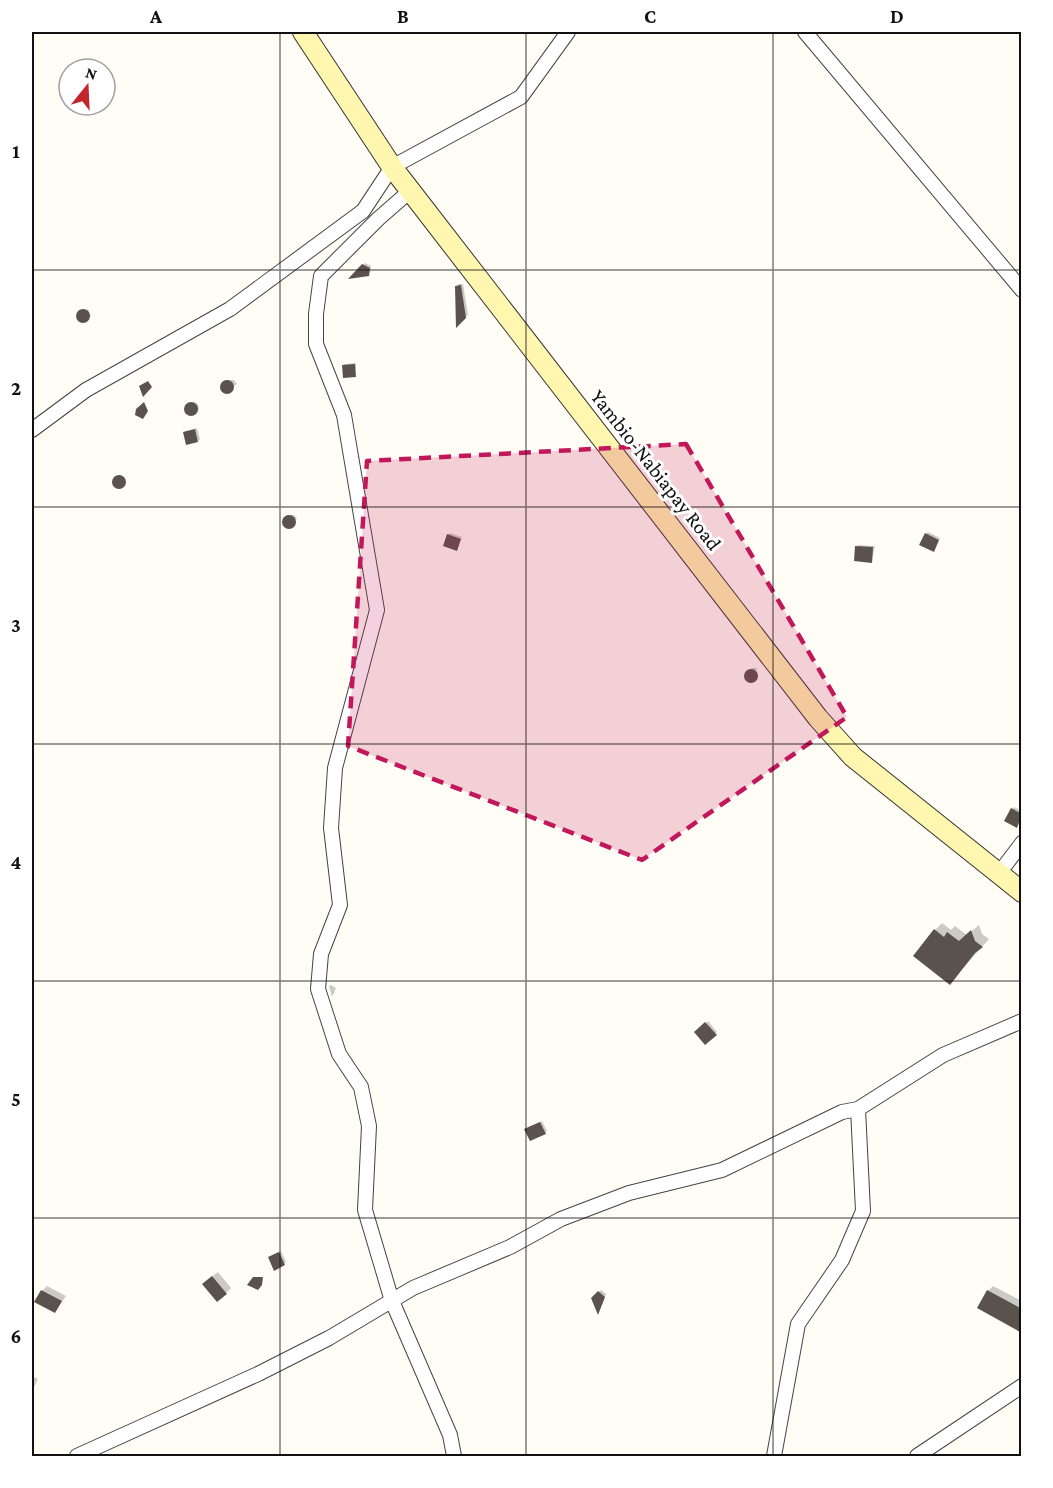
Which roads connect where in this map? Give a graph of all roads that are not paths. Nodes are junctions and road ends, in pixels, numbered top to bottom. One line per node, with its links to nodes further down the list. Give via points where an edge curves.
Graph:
1 (303, 32): 4 (main road, Yambio-Nabiapay Road)
2 (568, 32): 4 (street, via 520,97)
3 (805, 32): 6 (street)
4 (392, 167): 5 (main road, Yambio-Nabiapay Road); 7 (street, via 363,211 230,309 86,390)
5 (410, 191): 9 (main road, Yambio-Nabiapay Road, via 818,718 853,757); 13 (street, via 321,276 316,314 316,344 344,416 377,610 335,768 331,828 340,905 321,954 318,989 339,1054 362,1087 369,1126 365,1210)
6 (1022, 290)
7 (32, 430)
8 (1022, 843): 9 (street)
9 (1000, 872): 10 (main road, Yambio-Nabiapay Road)
10 (1022, 892)
11 (1022, 1021): 12 (street, via 943,1055)
12 (858, 1109): 13 (street, via 842,1112 722,1170 629,1193 561,1219 510,1247); 17 (street, via 863,1211 842,1260 798,1324)
13 (392, 1300): 15 (street, via 258,1374); 16 (street, via 450,1435)
14 (1022, 1386): 18 (street)
15 (77, 1456)
16 (454, 1456)
17 (774, 1456)
18 (917, 1456)

